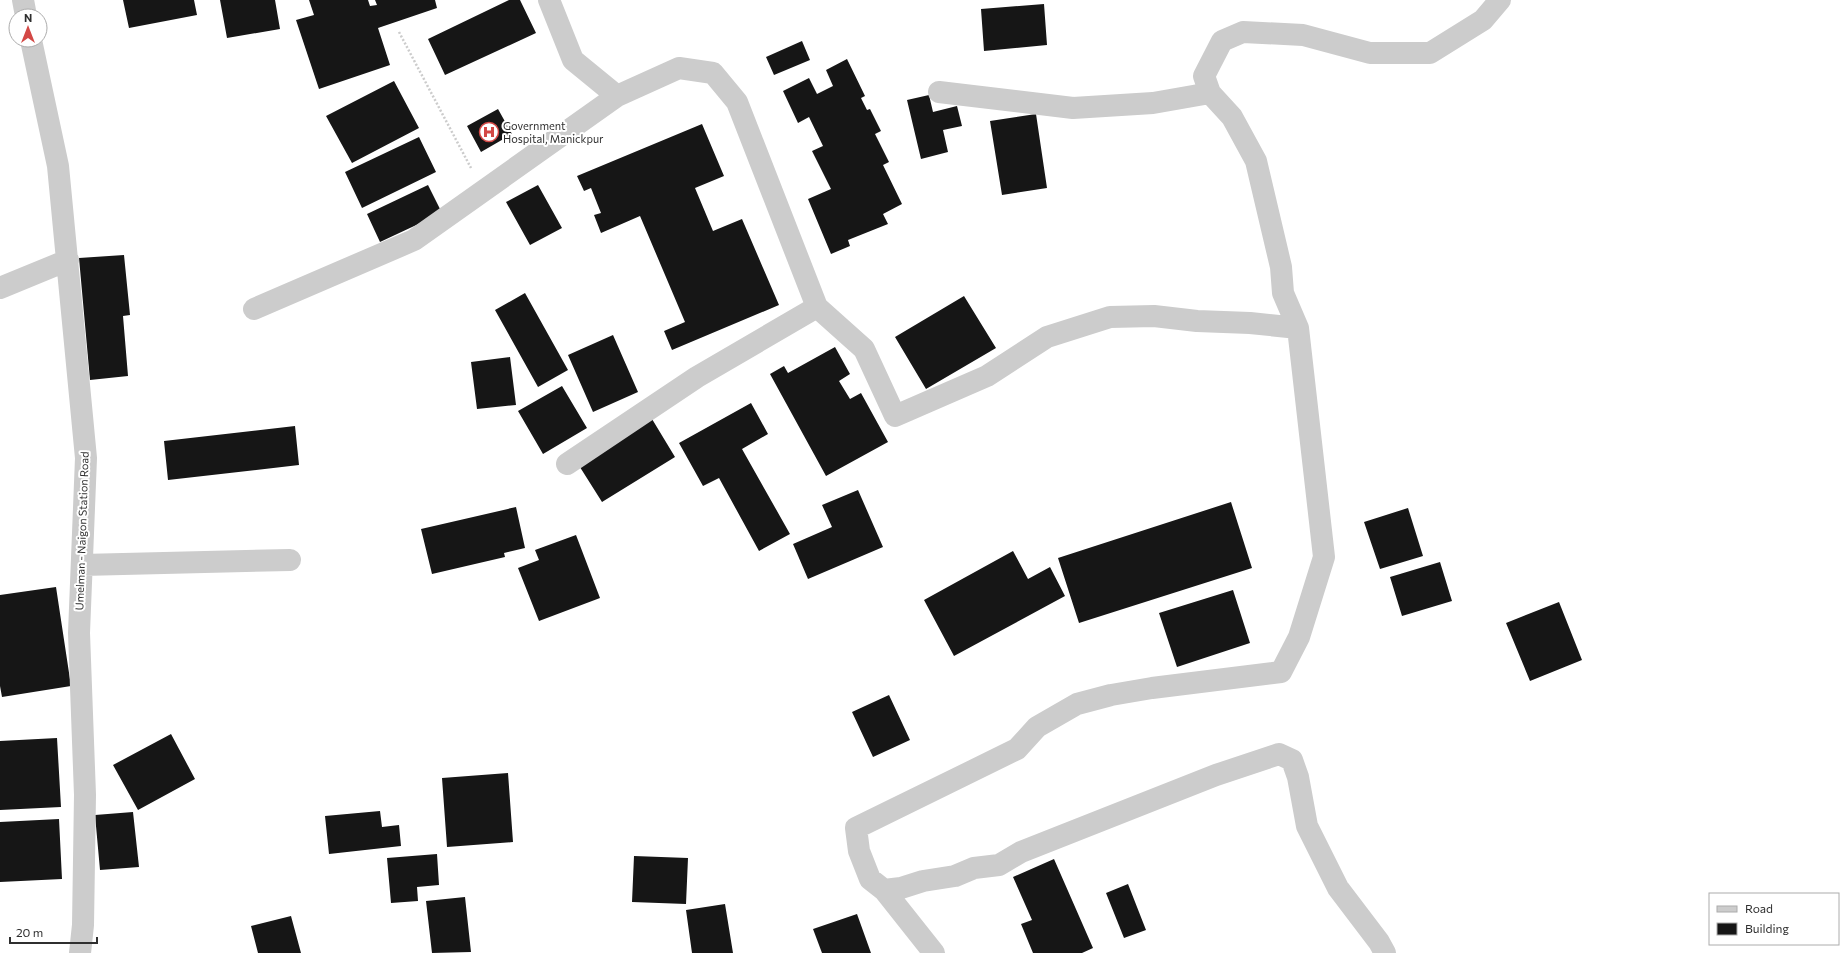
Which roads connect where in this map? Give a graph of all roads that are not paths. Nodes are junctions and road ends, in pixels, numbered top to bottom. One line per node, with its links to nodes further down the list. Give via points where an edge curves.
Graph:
1 (549, 0): 6 (street, via 573,60)
2 (1500, 0): 5 (street, via 1483,20 1430,53 1370,53 1303,35 1244,32 1222,41 1204,76)
3 (33, 48): 7 (street, Umelman - Naigon Station Road, via 58,166)
4 (939, 92): 5 (street, via 1073,108 1153,103)
5 (1210, 93): 11 (street, via 1232,118 1256,161 1280,260 1283,293)
6 (617, 96): 9 (street, via 679,68 713,73 737,102); 10 (street, via 414,240)
7 (68, 260): 8 (street); 14 (street, Umelman - Naigon Station Road, via 86,458)
8 (0, 288)
9 (816, 307): 11 (street, via 864,349 895,416 987,376 1047,337 1110,317 1154,316); 12 (street, via 697,377)
10 (254, 309)
11 (1298, 328): 15 (street, via 1324,557 1299,637 1281,672 1159,687 1077,704 1037,727 1017,749 856,828 859,851 870,879)
12 (567, 464)
13 (290, 560): 14 (street)
14 (82, 565): 16 (street, Umelman - Naigon Station Road, via 80,633 85,795 83,925)
15 (884, 890): 17 (street); 18 (street, via 955,876 974,868 999,865 1021,852 1216,775 1279,754 1292,760 1298,777 1307,826 1338,888)
16 (80, 953)
17 (934, 953)
18 (1385, 953)

